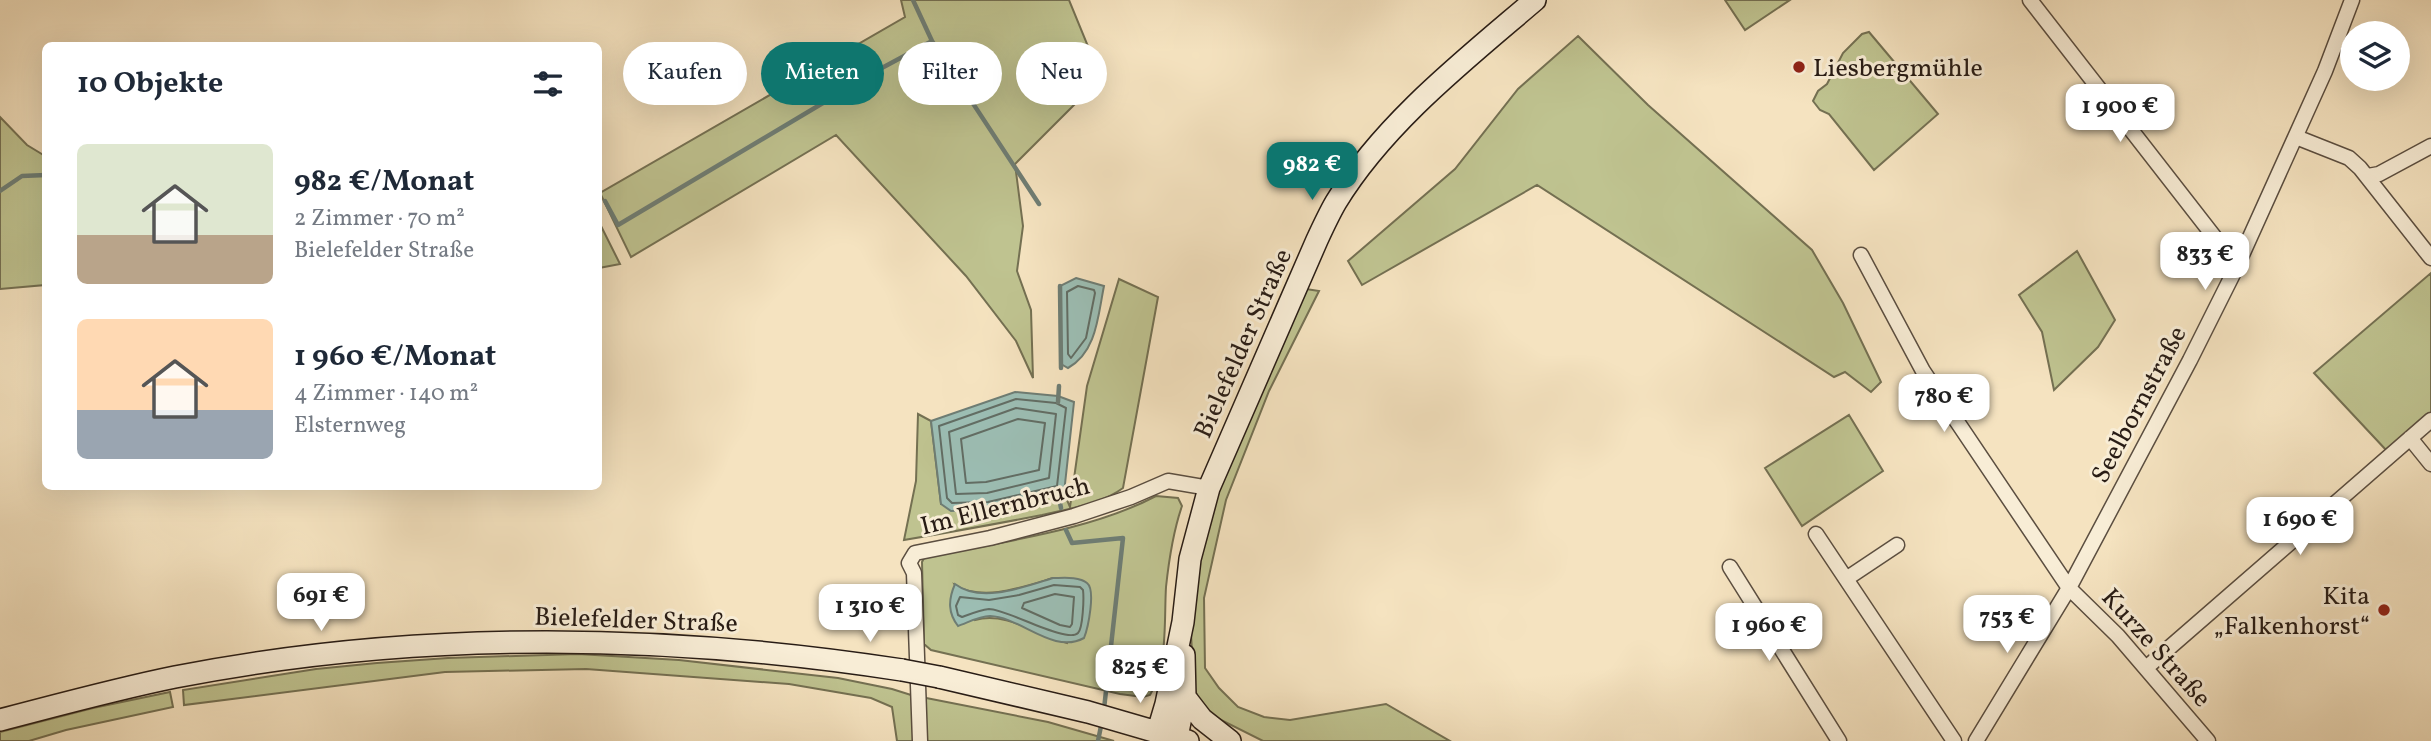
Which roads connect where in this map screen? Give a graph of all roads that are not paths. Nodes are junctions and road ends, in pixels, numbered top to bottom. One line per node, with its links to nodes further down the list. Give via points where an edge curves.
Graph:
1 (1535, 0): 13 (main road, Bielefelder Straße, via 1419,102 1336,201)
2 (2030, 0): 9 (street)
3 (2352, 0): 4 (street, Seelbornstraße)
4 (2296, 137): 6 (street, via 2349,158); 9 (street, Seelbornstraße)
5 (2431, 146): 6 (street)
6 (2368, 176): 8 (street)
7 (1861, 255): 18 (street, Kurze Straße, via 1923,371)
8 (2431, 258)
9 (2237, 266): 18 (street, Seelbornstraße)
10 (2431, 420): 11 (street)
11 (2410, 438): 12 (street); 20 (street)
12 (2431, 464)
13 (1209, 488): 19 (main road, Bielefelder Straße, via 1190,559); 24 (street, Im Ellernbruch, via 1168,481 1074,516 915,553 909,563 914,573)
14 (1816, 534): 17 (street)
15 (1897, 545): 17 (street)
16 (1730, 567): 26 (street)
17 (1846, 579): 27 (street)
18 (2068, 587): 20 (street, Kurze Straße); 28 (street, Seelbornstraße)
19 (1183, 622): 21 (main road, Bielefelder Straße); 23 (main road, Bielefelder Straße, via 1166,704)
20 (2146, 668): 29 (street, Kurze Straße)
21 (1185, 697): 23 (main road, Bielefelder Straße); 25 (main road, via 1202,719)
22 (0, 720): 23 (main road, Bielefelder Straße, bridge, via 239,666 346,652 462,644 629,643 819,658 902,670 1088,712)
23 (1174, 737)
24 (920, 741)
25 (1230, 741)
26 (1839, 741)
27 (1954, 741)
28 (1976, 741)
29 (2208, 741)

